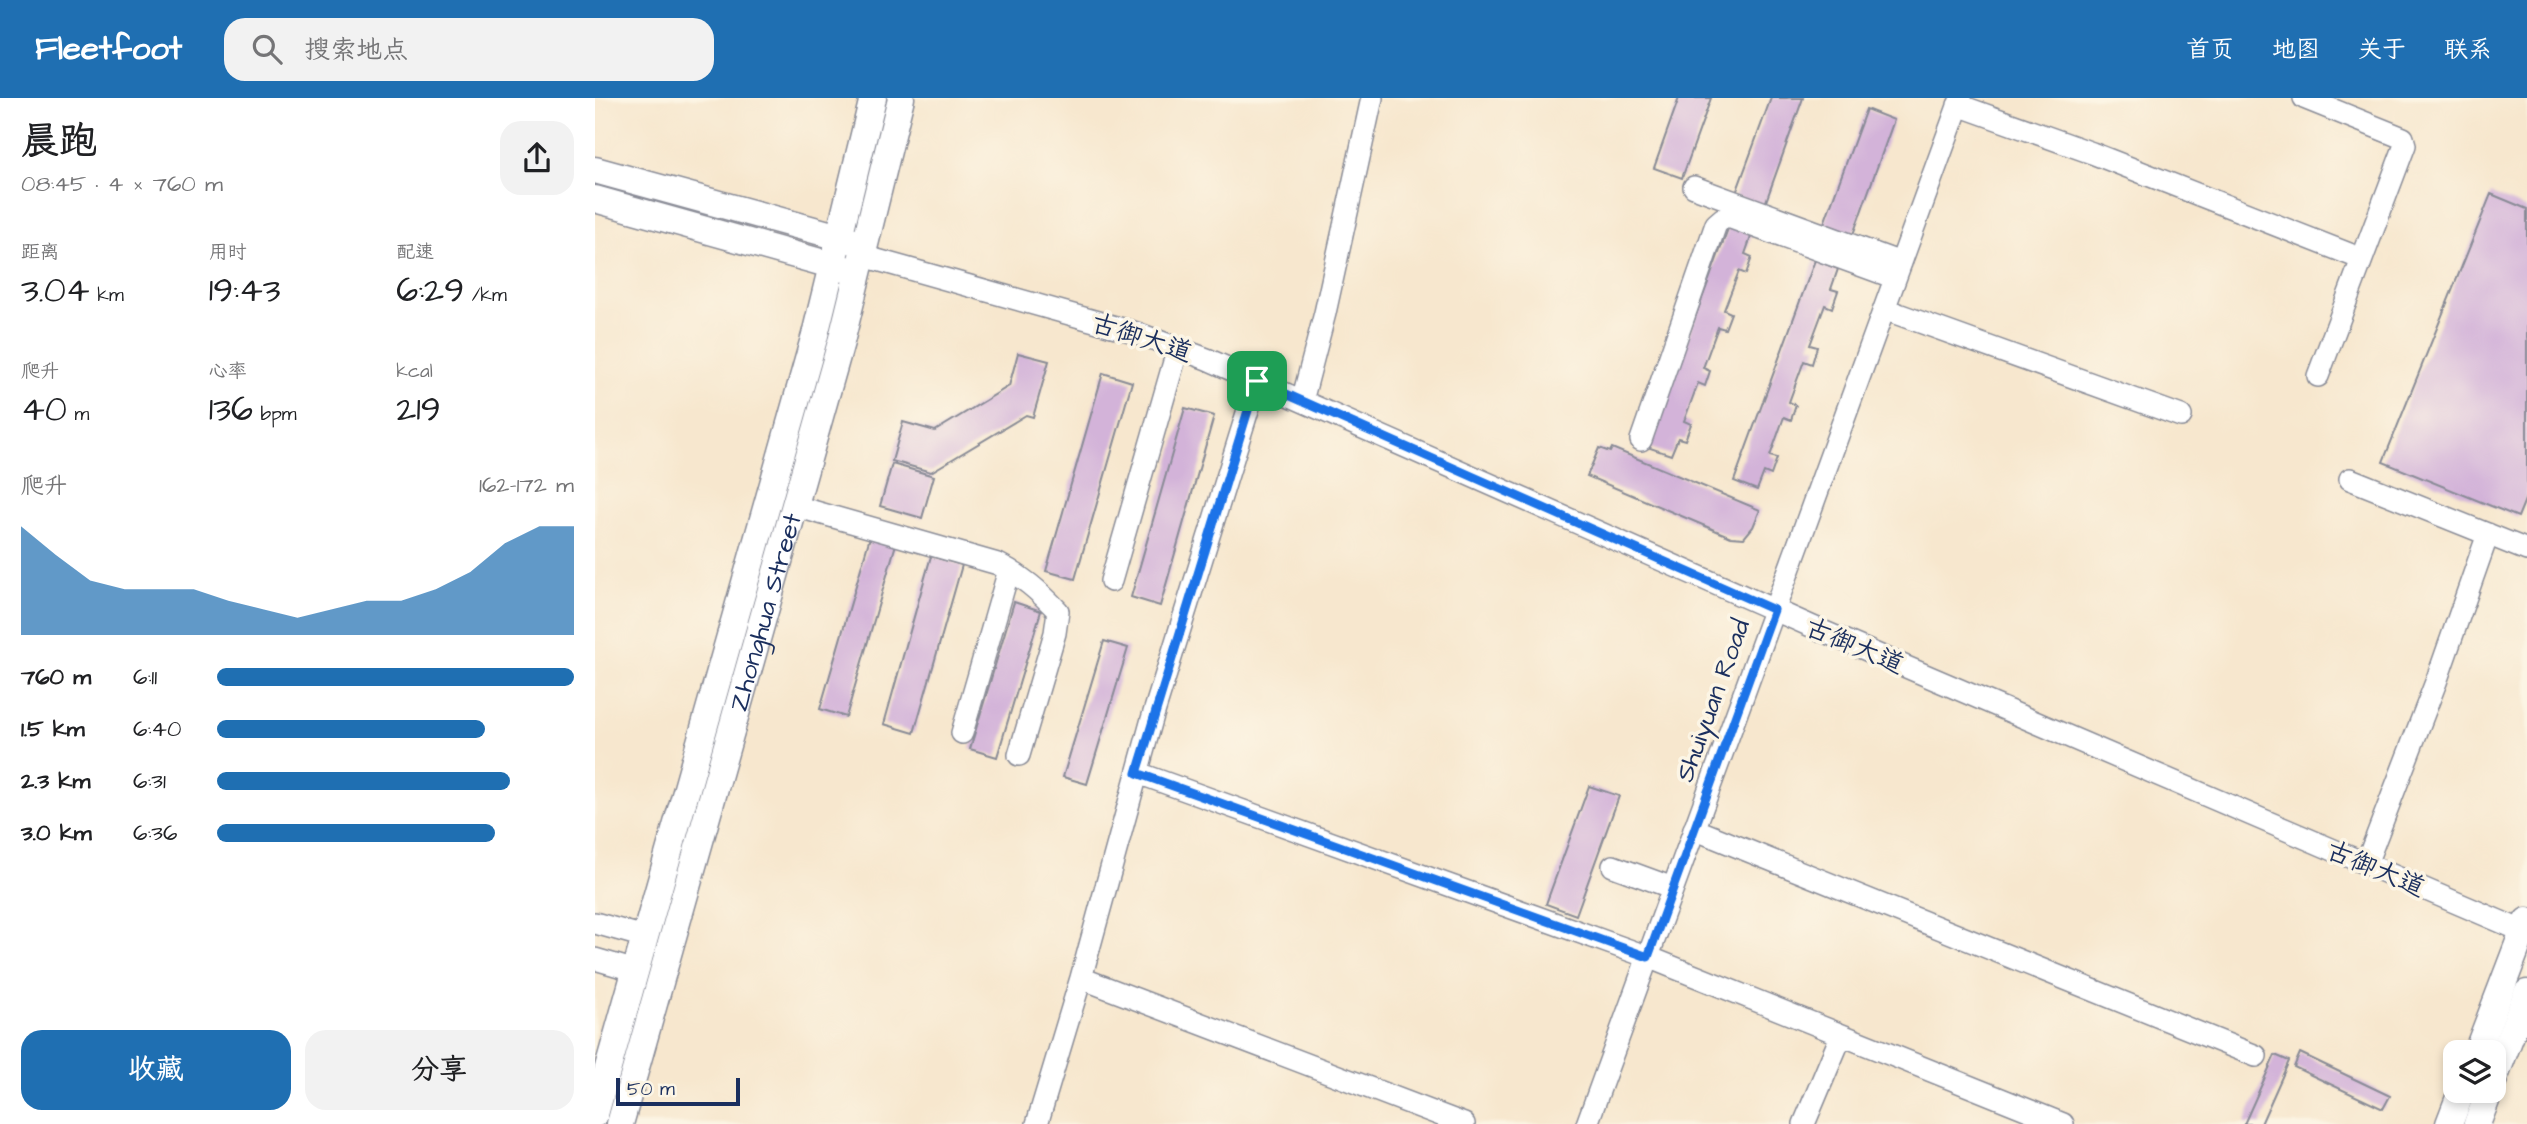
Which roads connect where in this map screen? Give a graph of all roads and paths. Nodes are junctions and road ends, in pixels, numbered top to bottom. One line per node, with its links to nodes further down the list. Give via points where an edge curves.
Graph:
1 (873, 98): 9 (main road, Zhonghua Street)
2 (901, 98): 10 (main road, Zhonghua Street)
3 (1372, 98): 18 (street)
4 (2304, 98): 11 (street, via 2403,138 2405,145)
5 (1959, 101): 11 (street); 13 (street, Shuiyuan Road)
6 (595, 170): 9 (main road, 古御大道)
7 (1694, 187): 13 (street)
8 (595, 199): 12 (main road, 古御大道)
9 (839, 237): 10 (main road, 古御大道); 12 (main road, Zhonghua Street)
10 (862, 258): 12 (main road, 古御大道); 15 (street, 古御大道); 22 (main road, Zhonghua Street)
11 (2362, 259): 16 (street)
12 (832, 265): 37 (main road, Zhonghua Street)
13 (1898, 270): 14 (street, Shuiyuan Road); 20 (street, via 1723,218 1716,223)
14 (1884, 309): 19 (street); 27 (street, Shuiyuan Road)
15 (1178, 348): 17 (street, 古御大道); 26 (street)
16 (2318, 376)
17 (1257, 381): 18 (street, 古御大道); 30 (street)
18 (1302, 401): 27 (street, 古御大道)
19 (2181, 416)
20 (1641, 440)
21 (2350, 479): 23 (street)
22 (795, 506): 25 (street); 50 (main road, Zhonghua Street)
23 (2488, 534): 24 (street); 32 (street)
24 (2527, 550)
25 (1009, 570): 28 (street); 29 (street, via 1035,587 1058,611)
26 (1111, 581)
27 (1774, 610): 31 (street, Shuiyuan Road); 32 (street, 古御大道)
28 (961, 733)
29 (1019, 755)
30 (1137, 773): 38 (street); 41 (street)
31 (1694, 830): 34 (street, Shuiyuan Road); 46 (street)
32 (2366, 864): 36 (street, 古御大道)
33 (1613, 866): 34 (street)
34 (1673, 888): 38 (street, Shuiyuan Road)
35 (595, 923): 37 (street)
36 (2526, 928): 44 (main road)
37 (645, 937): 40 (main road, Zhonghua Street)
38 (1648, 957): 43 (street); 53 (street, Shuiyuan Road)
39 (595, 959): 40 (street)
40 (635, 971): 49 (main road, Zhonghua Street)
41 (1081, 978): 51 (street); 52 (street)
42 (2527, 993): 45 (main road)
43 (1841, 1036): 54 (street); 55 (street)
44 (2482, 1040)
45 (2506, 1048)
46 (2256, 1056)
47 (2457, 1103): 56 (main road)
48 (2485, 1103): 57 (main road)
49 (595, 1114)
50 (620, 1124)
51 (1037, 1124)
52 (1464, 1124)
53 (1587, 1124)
54 (1804, 1124)
55 (2063, 1124)
56 (2449, 1124)
57 (2477, 1124)

